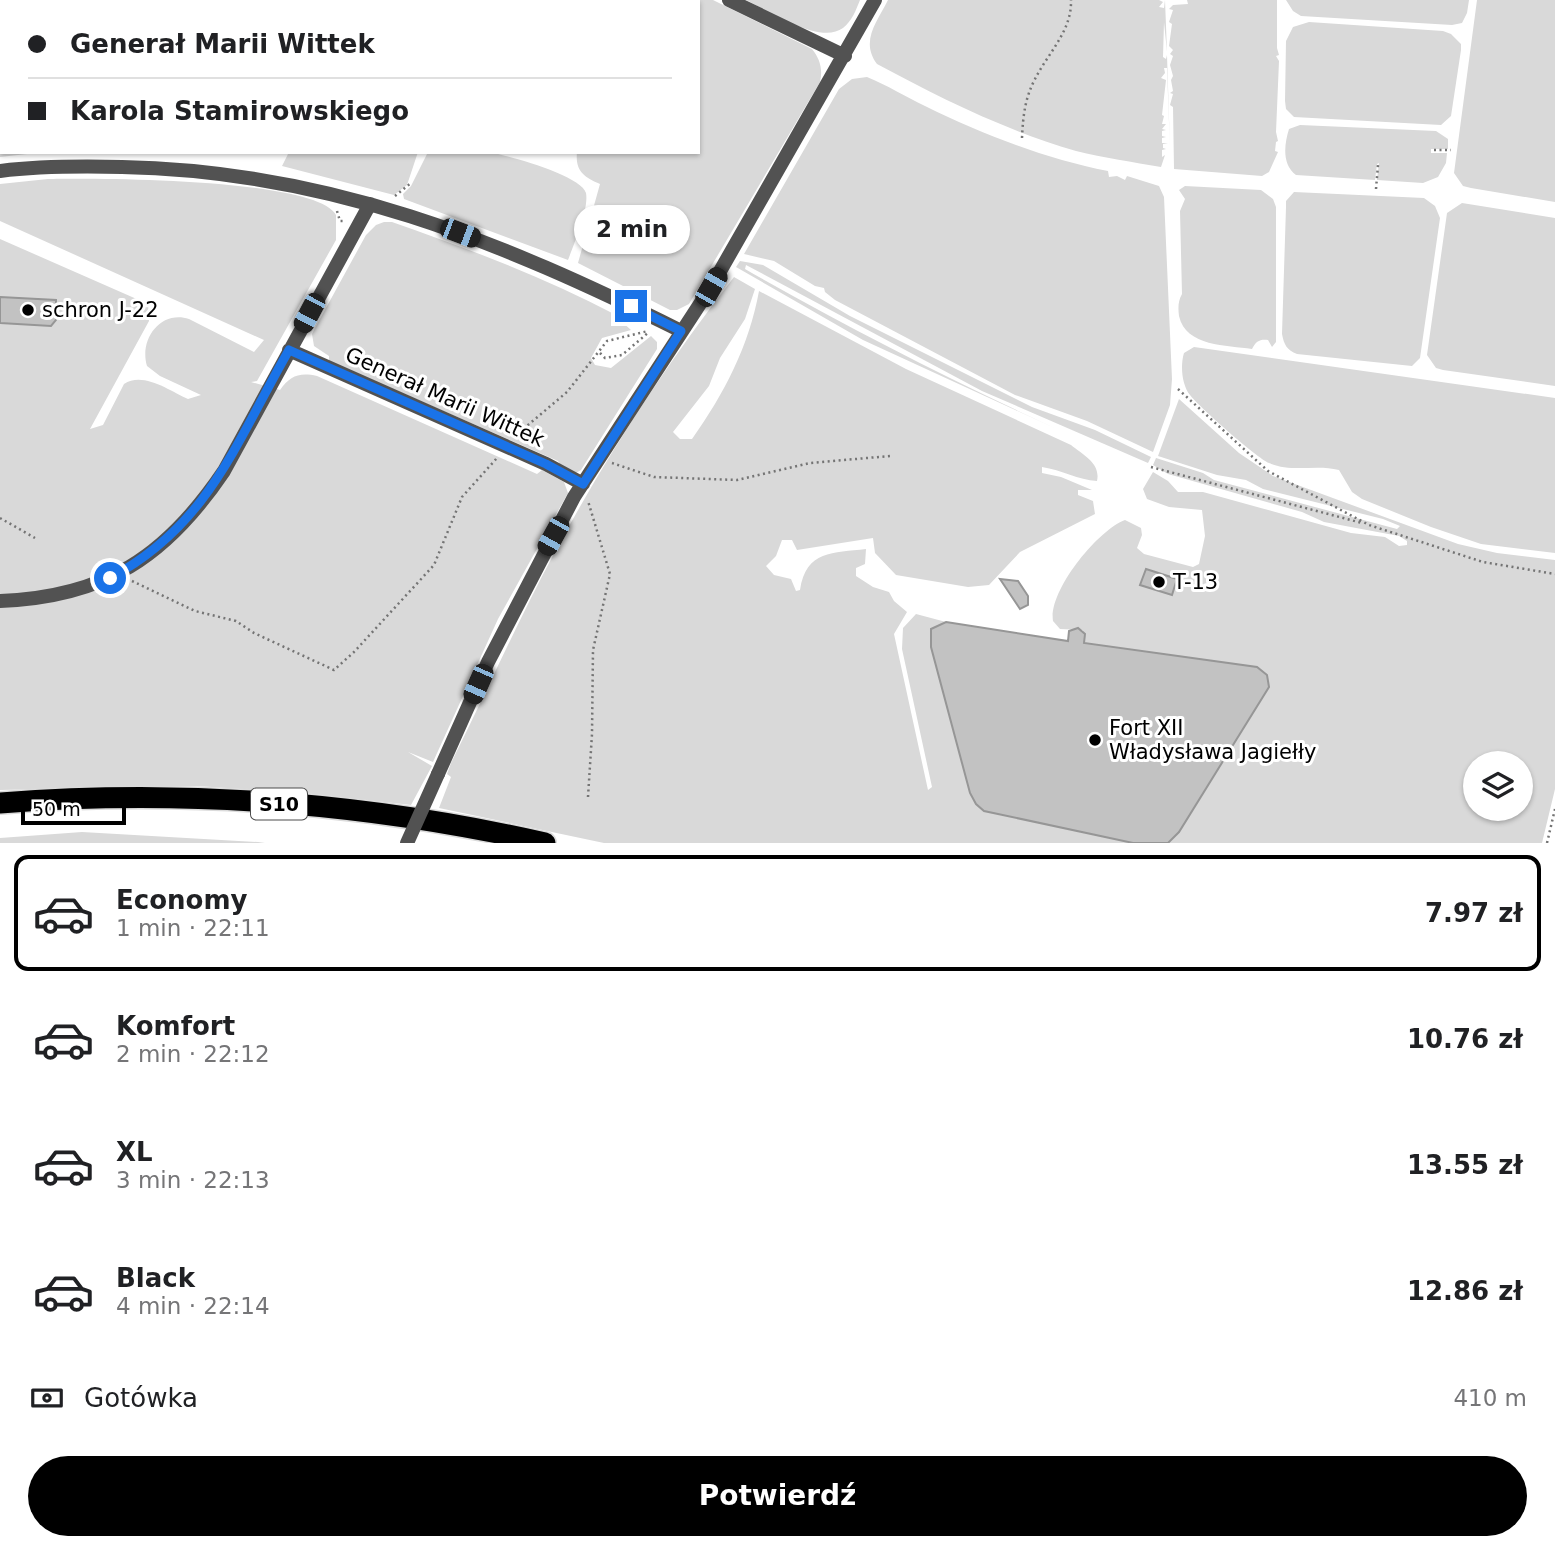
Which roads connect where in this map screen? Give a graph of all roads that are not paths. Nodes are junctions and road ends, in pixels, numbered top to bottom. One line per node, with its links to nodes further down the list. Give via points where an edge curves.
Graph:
1 (729, 0): 3 (street)
2 (875, 0): 3 (street)
3 (845, 56): 6 (street)
4 (0, 171): 5 (street, via 74,166 195,169 287,183)
5 (370, 204): 6 (street, via 550,267); 7 (street)
6 (681, 331): 8 (street)
7 (289, 350): 8 (street, Generał Marii Wittek, via 502,451); 9 (street, via 218,480 193,514 157,549 110,578 74,591)
8 (583, 484): 11 (street, bridge, via 488,662)
9 (0, 601)
10 (0, 803): 12 (highway, S10, via 141,797 269,803 394,816)
11 (407, 843)
12 (545, 843)

